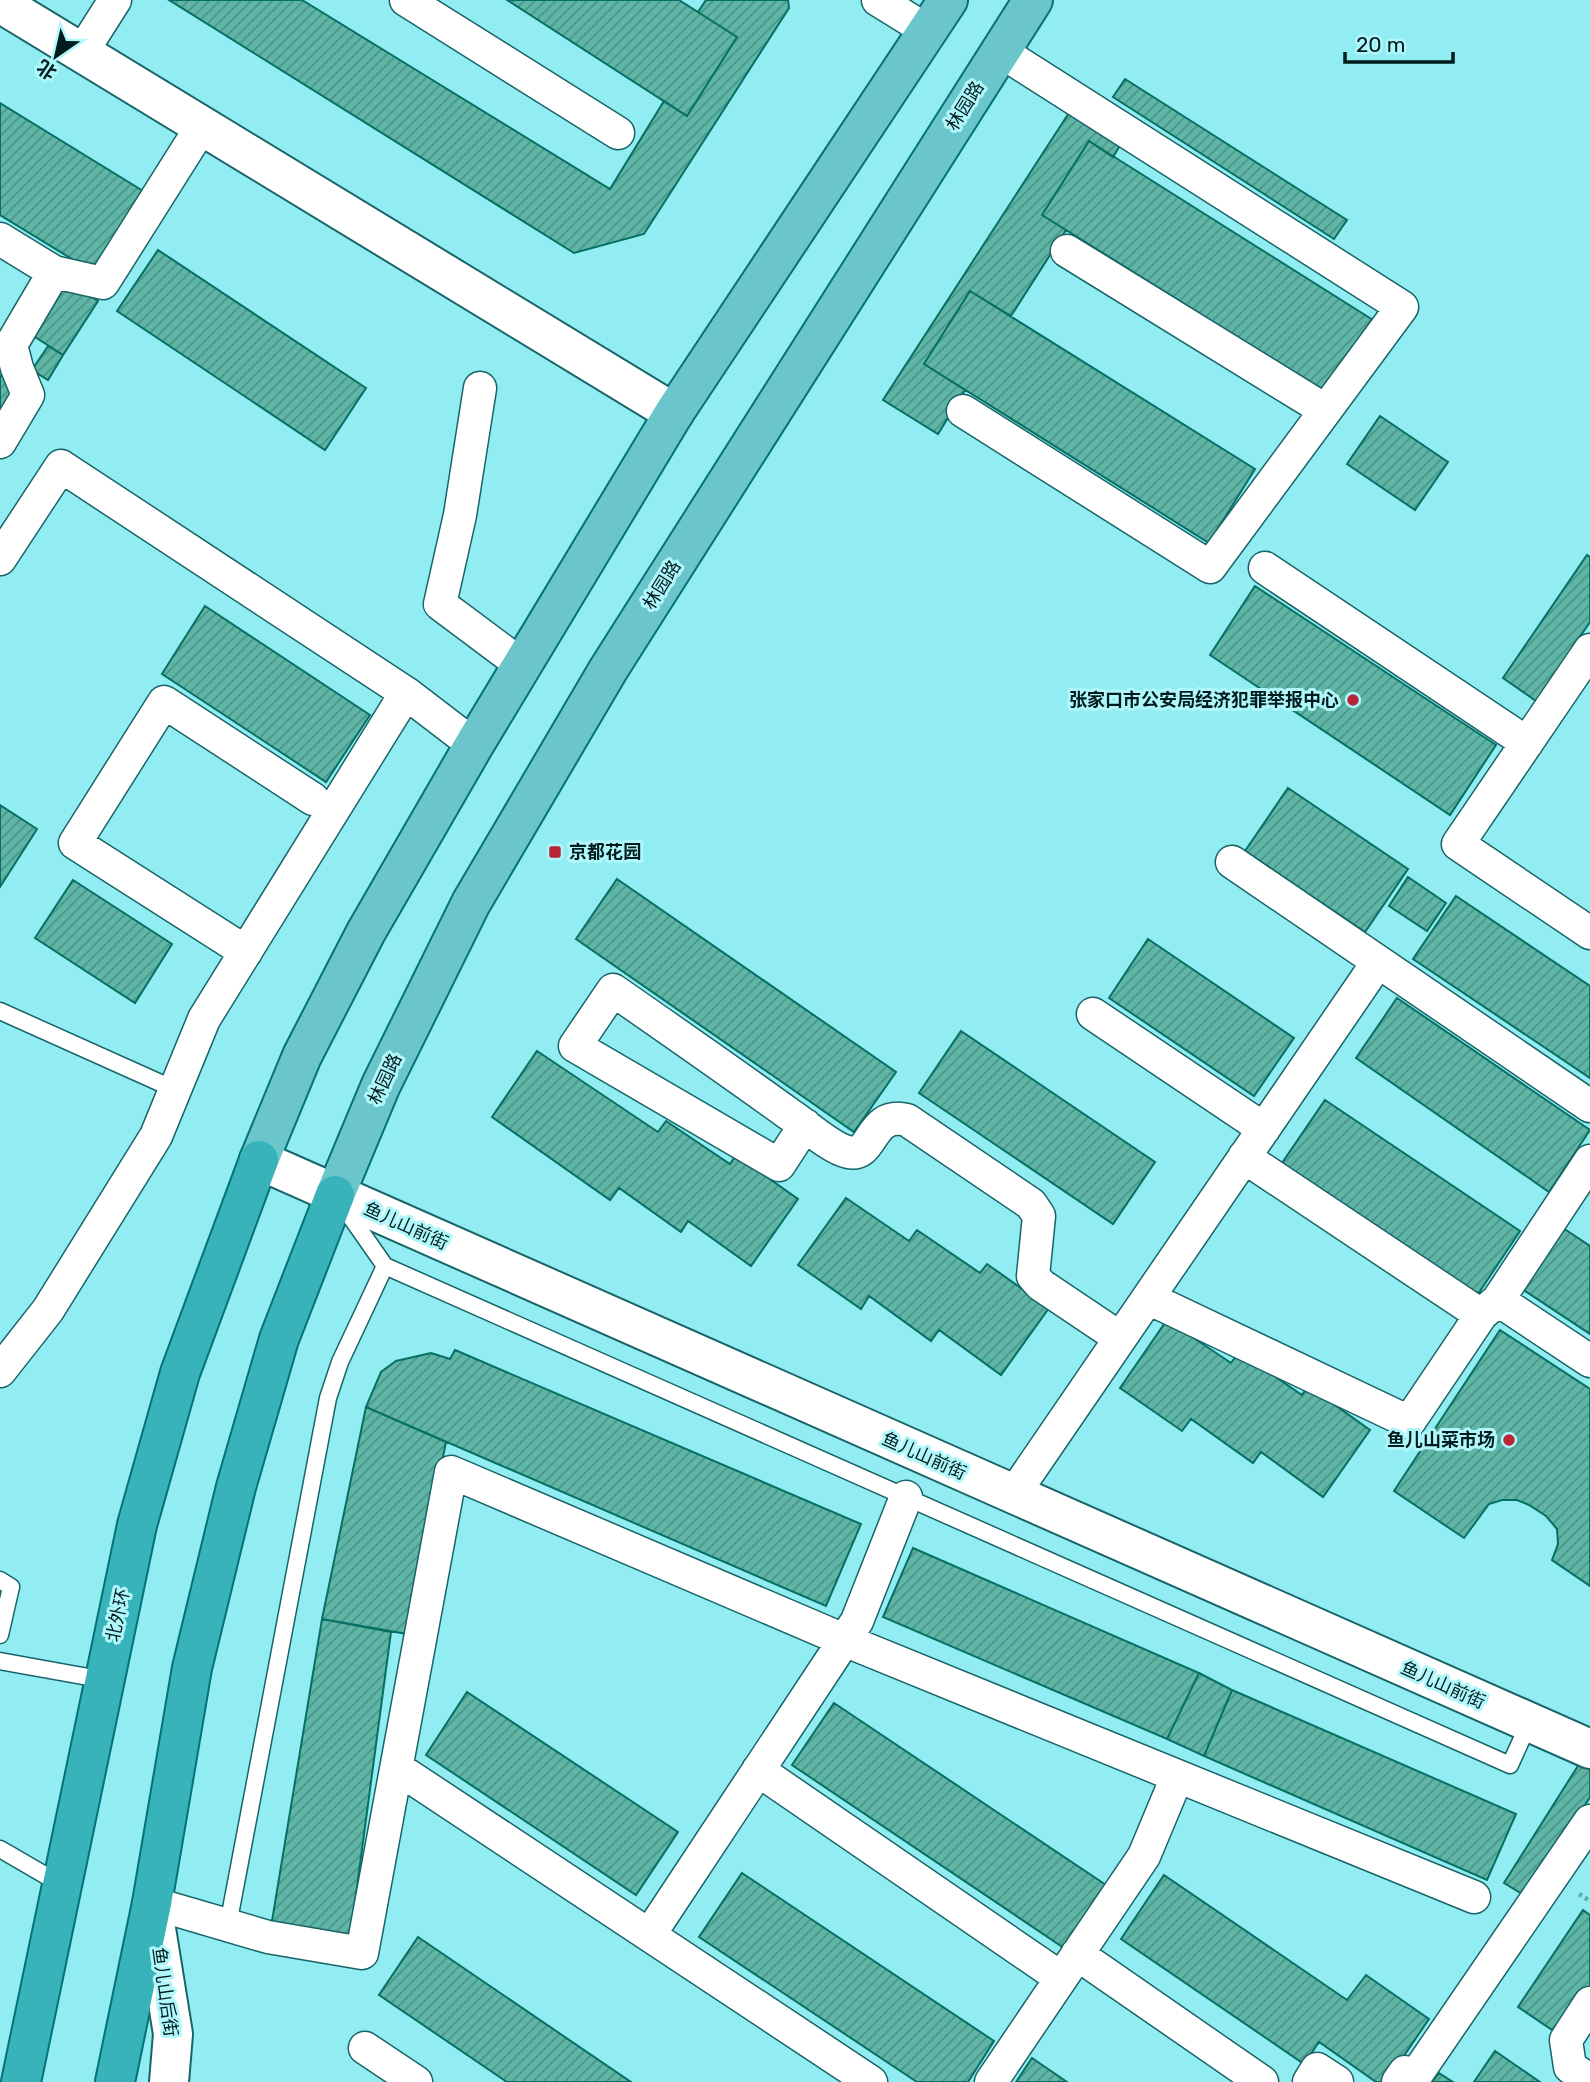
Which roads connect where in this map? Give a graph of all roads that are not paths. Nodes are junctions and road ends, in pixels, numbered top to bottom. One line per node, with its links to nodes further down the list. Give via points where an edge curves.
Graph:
1 (116, 0): 8 (street)
2 (406, 0): 10 (street)
3 (878, 0): 6 (street)
4 (1033, 0): 7 (main road, 林园路)
5 (0, 3): 8 (street)
6 (941, 9): 17 (main road)
7 (1000, 51): 15 (street, via 1402,307); 40 (main road, 林园路, via 608,670 471,903 381,1085)
8 (82, 52): 9 (street)
9 (202, 126): 13 (street, via 103,283); 17 (street)
10 (618, 133)
11 (0, 239): 13 (street)
12 (1067, 251): 15 (street)
13 (54, 272): 18 (street, via 11,345 28,395)
14 (480, 388): 22 (street, via 440,604)
15 (1325, 410): 16 (street, via 1210,567)
16 (963, 411)
17 (674, 413): 22 (main road)
18 (0, 442)
19 (0, 559): 23 (street, via 61,466)
20 (1265, 568): 24 (street)
21 (1590, 650): 24 (street)
22 (523, 666): 25 (main road)
23 (406, 693): 25 (street); 29 (street)
24 (1527, 743): 28 (street, via 1458,844)
25 (474, 745): 38 (main road, via 353,957 302,1056)
26 (313, 799): 29 (street, via 164,702 75,843)
27 (1232, 862): 30 (street)
28 (1590, 933)
29 (246, 952): 33 (street, via 204,1019)
30 (1378, 962): 34 (street); 36 (street)
31 (0, 1011): 33 (lane)
32 (1093, 1014): 36 (street)
33 (176, 1090): 46 (street, via 156,1136 48,1310)
34 (1590, 1106)
35 (805, 1125): 35 (street, via 779,1165 575,1046 613,990); 44 (street, via 852,1153 864,1148 881,1123 895,1117 907,1120 1031,1204 1039,1216 1033,1276)
36 (1264, 1129): 37 (street)
37 (1244, 1157): 42 (street); 43 (street)
38 (259, 1160): 40 (street, 鱼儿山前街); 53 (highway, 北外环, via 180,1373 136,1525)
39 (1581, 1165): 43 (street)
40 (335, 1195): 41 (lane); 47 (street, 鱼儿山前街); 63 (highway, via 279,1339 236,1487 192,1668)
41 (385, 1266): 48 (lane); 64 (lane, via 328,1398)
42 (1148, 1298): 43 (street, via 1409,1422); 44 (street)
43 (1490, 1307): 45 (street)
44 (1120, 1339): 47 (street)
45 (1590, 1361)
46 (0, 1371)
47 (1013, 1495): 54 (street, 鱼儿山前街)
48 (906, 1497): 51 (street, via 857,1622); 54 (lane, via 1510,1765)
49 (0, 1580): 50 (lane, via 11,1587)
50 (0, 1635)
51 (844, 1640): 56 (street, via 451,1472); 57 (street); 58 (street)
52 (0, 1661): 53 (lane)
53 (105, 1680): 61 (highway, 北外环)
54 (1529, 1723): 55 (street, 鱼儿山前街)
55 (1590, 1749)
56 (397, 1768): 64 (street, via 362,1953 268,1937); 65 (street)
57 (758, 1770): 65 (street); 66 (street)
58 (1177, 1777): 62 (street); 66 (street, via 1144,1856)
59 (1590, 1821): 79 (street, via 1413,2078 1405,2072)
60 (0, 1849): 61 (lane)
61 (62, 1885): 70 (highway, 北外环)
62 (1474, 1897)
63 (152, 1903): 64 (street); 71 (highway); 72 (street, 鱼儿山后街, via 173,2035)
64 (228, 1925)
65 (650, 1934): 74 (street)
66 (1069, 1966): 75 (street); 76 (street)
67 (1590, 2003): 69 (street, via 1566,2040 1570,2067)
68 (365, 2048): 73 (street)
69 (1590, 2080)
70 (21, 2082)
71 (115, 2082)
72 (169, 2082)
73 (416, 2082)
74 (871, 2082)
75 (991, 2082)
76 (1262, 2082)
77 (1309, 2082): 78 (street, via 1317,2069)
78 (1337, 2082)
79 (1398, 2082)

